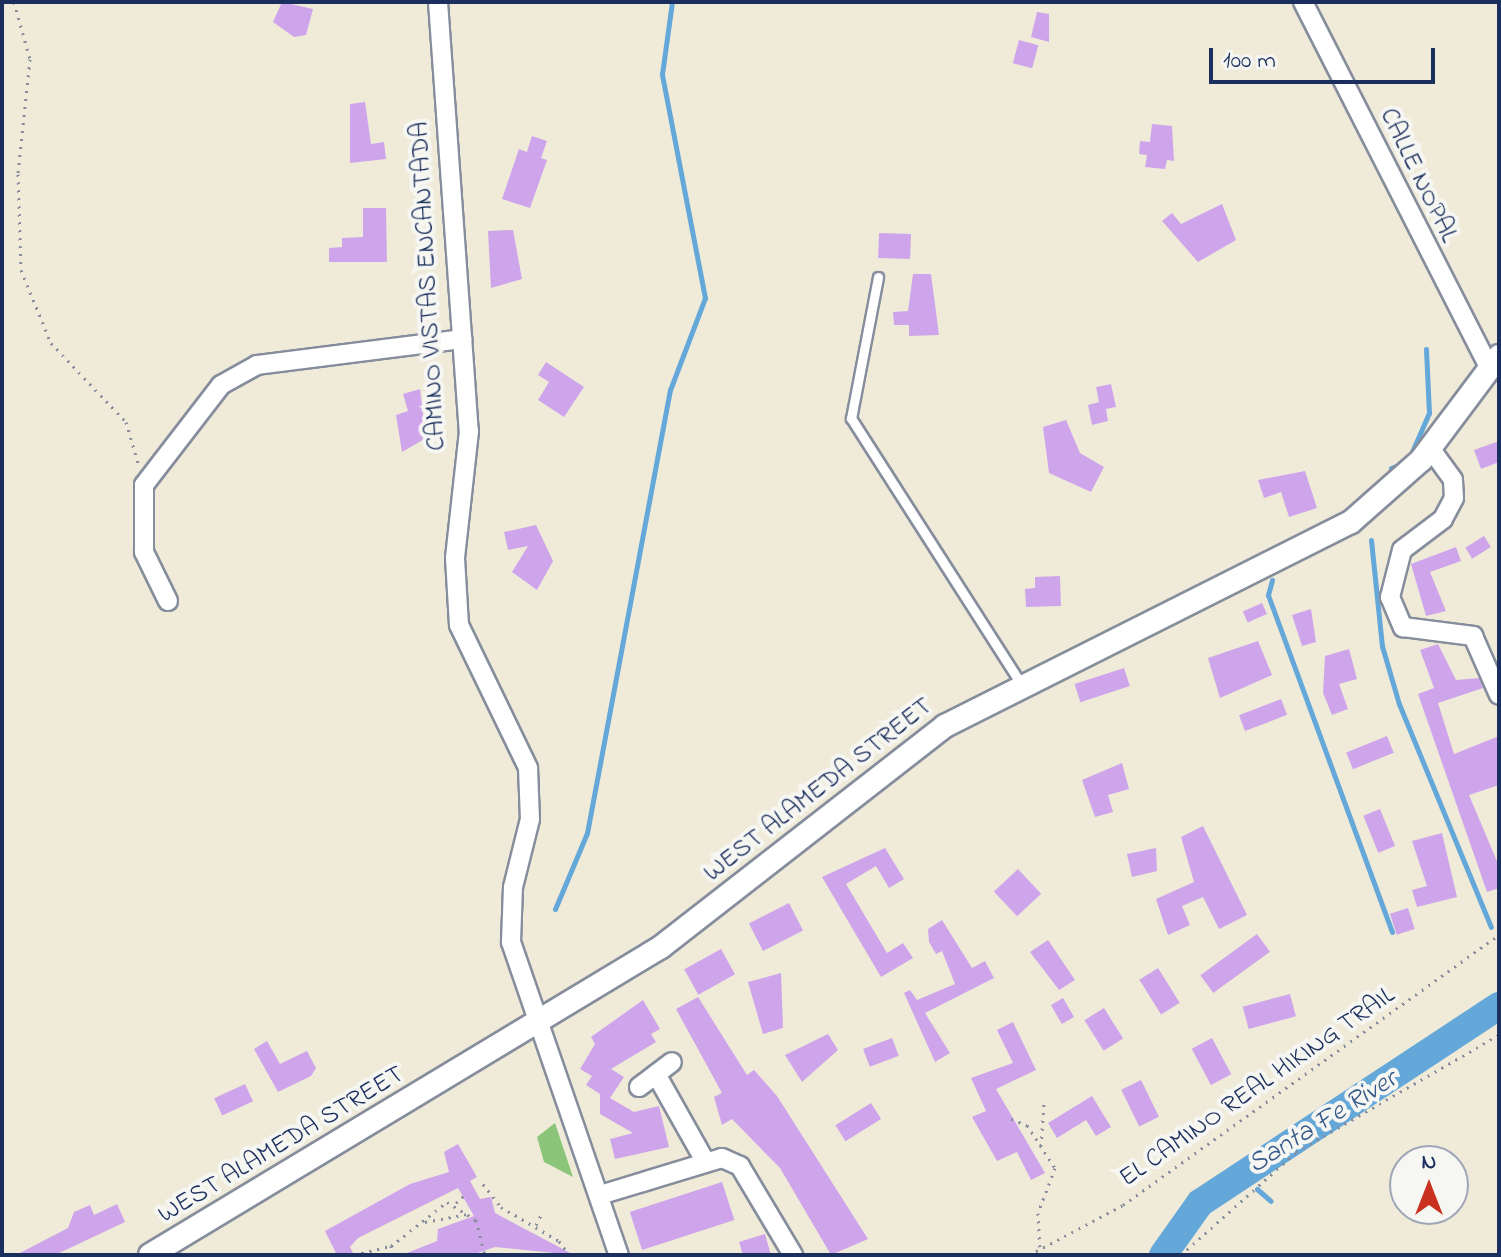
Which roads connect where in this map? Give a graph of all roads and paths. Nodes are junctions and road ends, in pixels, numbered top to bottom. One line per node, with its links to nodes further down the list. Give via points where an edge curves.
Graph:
1 (14, 2): 8 (path, via 30,59 18,174 21,270 51,343 126,422)
2 (438, 2): 5 (street, CAMINO VISTAS ENCANTADA)
3 (1303, 2): 6 (street, CALLE NOPAL)
4 (878, 277): 10 (lane, via 851,418)
5 (462, 339): 8 (street, via 257,365 221,385); 13 (street, CAMINO VISTAS ENCANTADA, via 469,431 455,558 459,625 528,768 530,819 509,921)
6 (1494, 362): 7 (street, WEST ALAMEDA STREET)
7 (1430, 448): 10 (street, WEST ALAMEDA STREET, via 1338,531); 11 (street, via 1453,480 1454,498 1443,519 1402,550 1390,597 1403,627 1473,636)
8 (144, 485): 9 (street, via 144,552)
9 (168, 601)
10 (1021, 684): 13 (street, WEST ALAMEDA STREET, via 915,746 723,903)
11 (1499, 695)
12 (1499, 935): 32 (path, EL CAMINO REAL HIKING TRAIL, via 1123,1205)
13 (540, 1024): 24 (street, CAMINO VISTAS ENCANTADA); 31 (street, WEST ALAMEDA STREET)
14 (1499, 1035): 41 (path, via 1296,1152)
15 (672, 1062): 16 (street)
16 (656, 1074): 17 (street); 21 (street)
17 (639, 1087)
18 (1044, 1104): 20 (path)
19 (1011, 1119): 20 (path, via 1027,1125)
20 (1041, 1146): 32 (path, via 1055,1168 1038,1213)
21 (705, 1161): 24 (street); 39 (street, via 722,1158 740,1166)
22 (483, 1184): 29 (path, via 501,1207)
23 (468, 1192): 25 (path)
24 (600, 1195): 38 (street, CAMINO VISTAS ENCANTADA)
25 (456, 1203): 27 (path); 28 (path, via 438,1206)
26 (543, 1211): 29 (path)
27 (468, 1212): 28 (path); 36 (path)
28 (425, 1222): 30 (path)
29 (535, 1227): 37 (path)
30 (391, 1246): 34 (path); 35 (path)
31 (177, 1249): 33 (street, WEST ALAMEDA STREET)
32 (1040, 1250): 40 (path, EL CAMINO REAL HIKING TRAIL)
33 (150, 1255)
34 (354, 1255)
35 (391, 1255)
36 (485, 1255)
37 (569, 1255)
38 (619, 1255)
39 (793, 1255)
40 (1029, 1255)
41 (1181, 1255)

